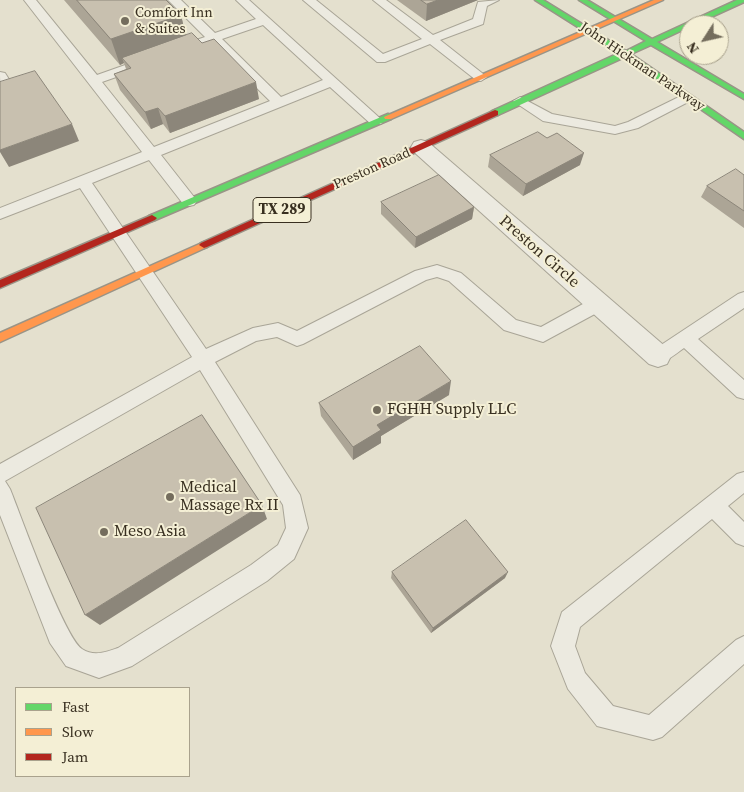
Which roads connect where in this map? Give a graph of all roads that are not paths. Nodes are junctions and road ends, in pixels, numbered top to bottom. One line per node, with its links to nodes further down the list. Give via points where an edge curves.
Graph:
1 (30, 0): 20 (lane)
2 (174, 0): 14 (lane)
3 (242, 0): 12 (lane)
4 (309, 0): 15 (lane, via 381,59)
5 (378, 0): 15 (lane)
6 (493, 0): 15 (lane, via 482,4 479,22)
7 (538, 0): 13 (main road, John Hickman Parkway)
8 (582, 0): 11 (main road, John Hickman Parkway)
9 (660, 0): 11 (main road, TX 289)
10 (743, 0): 16 (main road, Preston Road / TX 289)
11 (615, 19): 13 (main road, TX 289); 16 (main road, John Hickman Parkway)
12 (265, 20): 14 (lane); 21 (lane)
13 (588, 31): 17 (main road, John Hickman Parkway); 19 (main road, TX 289)
14 (213, 38): 20 (lane); 26 (lane)
15 (431, 40): 19 (lane)
16 (650, 41): 17 (main road, Preston Road / TX 289); 24 (main road, John Hickman Parkway)
17 (624, 53): 23 (main road, John Hickman Parkway); 25 (main road, Preston Road / TX 289)
18 (0, 76): 22 (lane)
19 (481, 77): 27 (main road, TX 289)
20 (93, 80): 30 (lane)
21 (333, 81): 26 (lane); 27 (lane)
22 (10, 92)
23 (687, 97): 25 (lane, via 633,125 615,130 548,118); 28 (main road, John Hickman Parkway)
24 (744, 97)
25 (520, 101): 29 (main road, Preston Road / TX 289)
26 (279, 102): 30 (lane)
27 (376, 121): 32 (main road, TX 289)
28 (744, 136)
29 (421, 147): 35 (main road, Preston Road / TX 289); 38 (street, Preston Circle)
30 (151, 154): 31 (lane); 32 (lane)
31 (82, 181): 33 (lane); 34 (lane)
32 (189, 201): 34 (main road, TX 289)
33 (0, 214)
34 (116, 232): 35 (lane); 36 (main road, TX 289)
35 (144, 272): 39 (main road, Preston Road / TX 289); 42 (lane)
36 (0, 284)
37 (744, 299): 40 (lane)
38 (598, 304): 41 (street, Preston Circle); 42 (lane, via 543,335 510,325 455,277 437,271 421,275 297,339 278,330 253,335)
39 (0, 338)
40 (685, 338): 41 (lane); 43 (lane)
41 (658, 356)
42 (203, 359): 44 (lane); 46 (lane, via 293,502 297,528 286,552 251,579 124,658 99,666 74,658 58,635)
43 (744, 391)
44 (0, 474)
45 (744, 481): 47 (lane)
46 (0, 489)
47 (713, 506): 48 (lane); 49 (lane, via 570,620 563,646 576,681 606,716 653,728)
48 (744, 536)
49 (744, 648)

